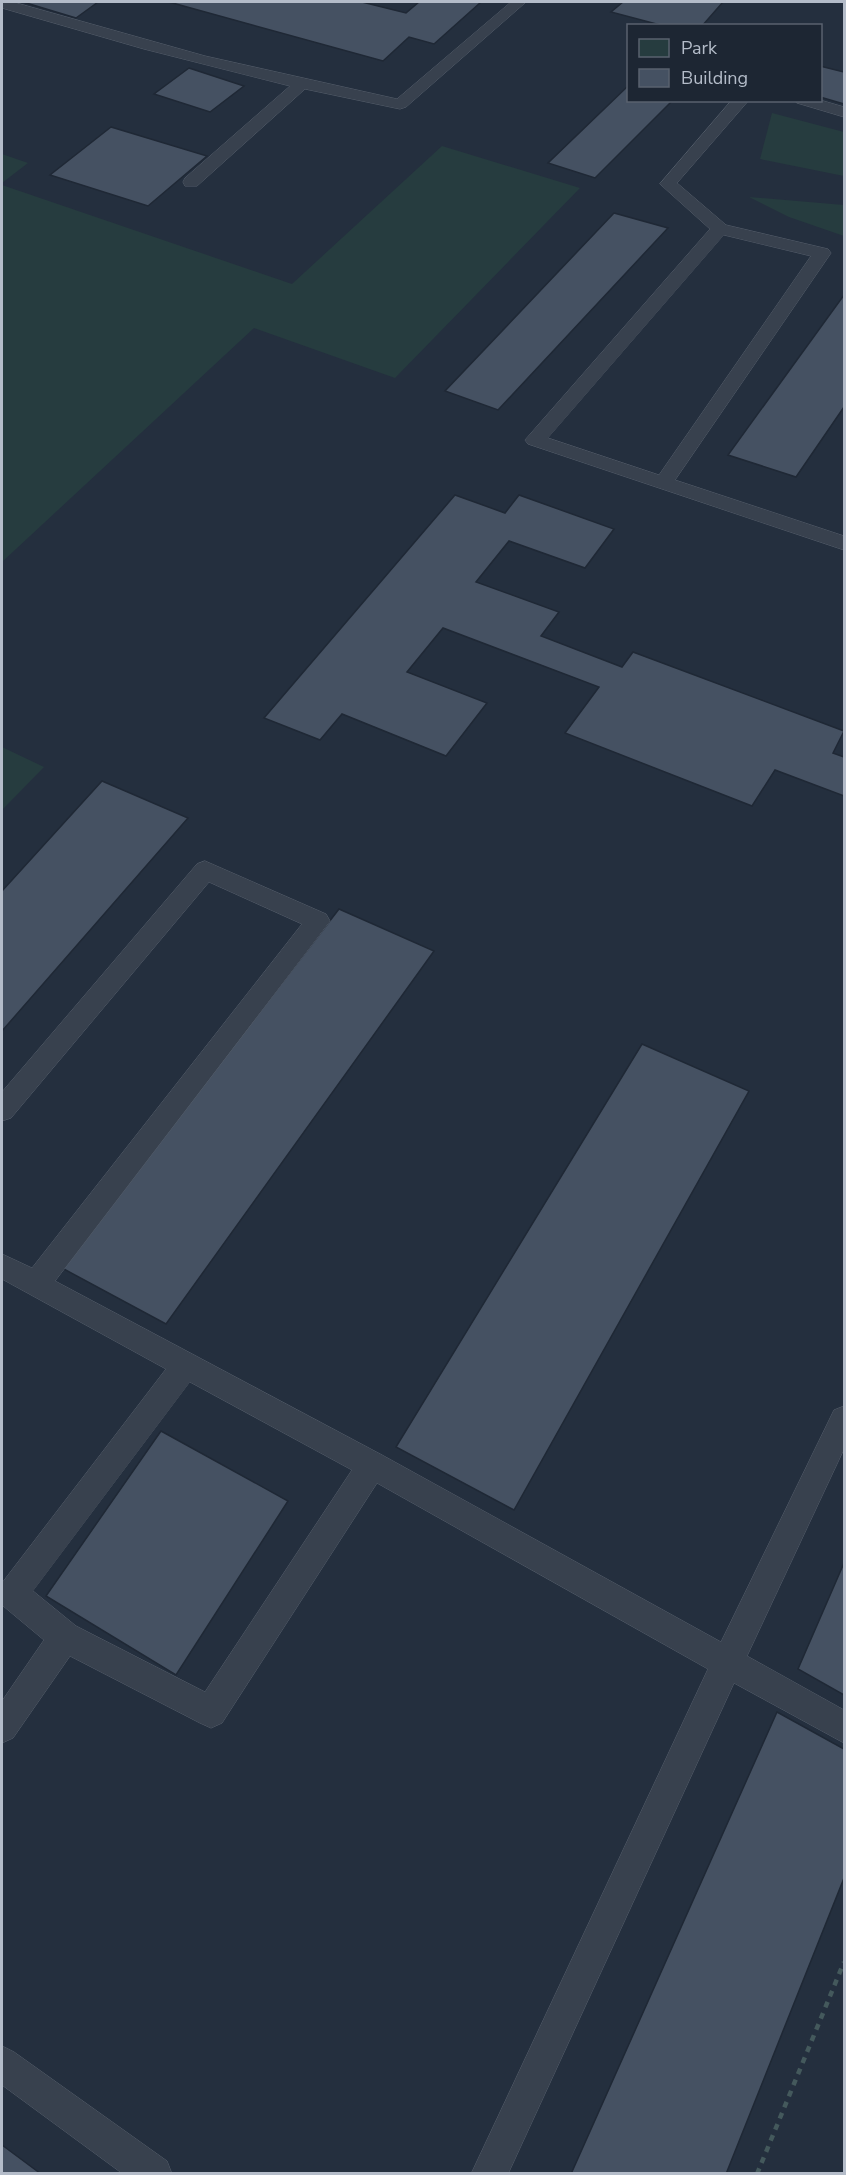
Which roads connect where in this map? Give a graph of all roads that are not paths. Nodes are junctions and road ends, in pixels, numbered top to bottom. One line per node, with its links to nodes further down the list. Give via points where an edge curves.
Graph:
1 (519, 2): 3 (lane, via 400,104)
2 (2, 3): 3 (lane, via 161,51)
3 (298, 86): 7 (lane)
4 (739, 102): 8 (lane, via 668,184)
5 (810, 102): 6 (lane)
6 (844, 112)
7 (192, 182)
8 (720, 229): 9 (lane, via 822,253); 9 (lane, via 535,440)
9 (664, 482): 10 (lane)
10 (844, 543)
11 (2, 1110): 13 (lane, via 205,870 318,921)
12 (2, 1266): 13 (lane)
13 (35, 1285): 14 (lane)
14 (185, 1366): 16 (lane); 17 (lane, via 12,1594)
15 (844, 1419): 18 (lane)
16 (372, 1465): 17 (lane, via 211,1712); 18 (lane)
17 (65, 1637): 19 (lane)
18 (727, 1663): 20 (lane); 23 (lane)
19 (2, 1727)
20 (844, 1727)
21 (2, 2064): 22 (lane)
22 (154, 2174)
23 (489, 2174)

